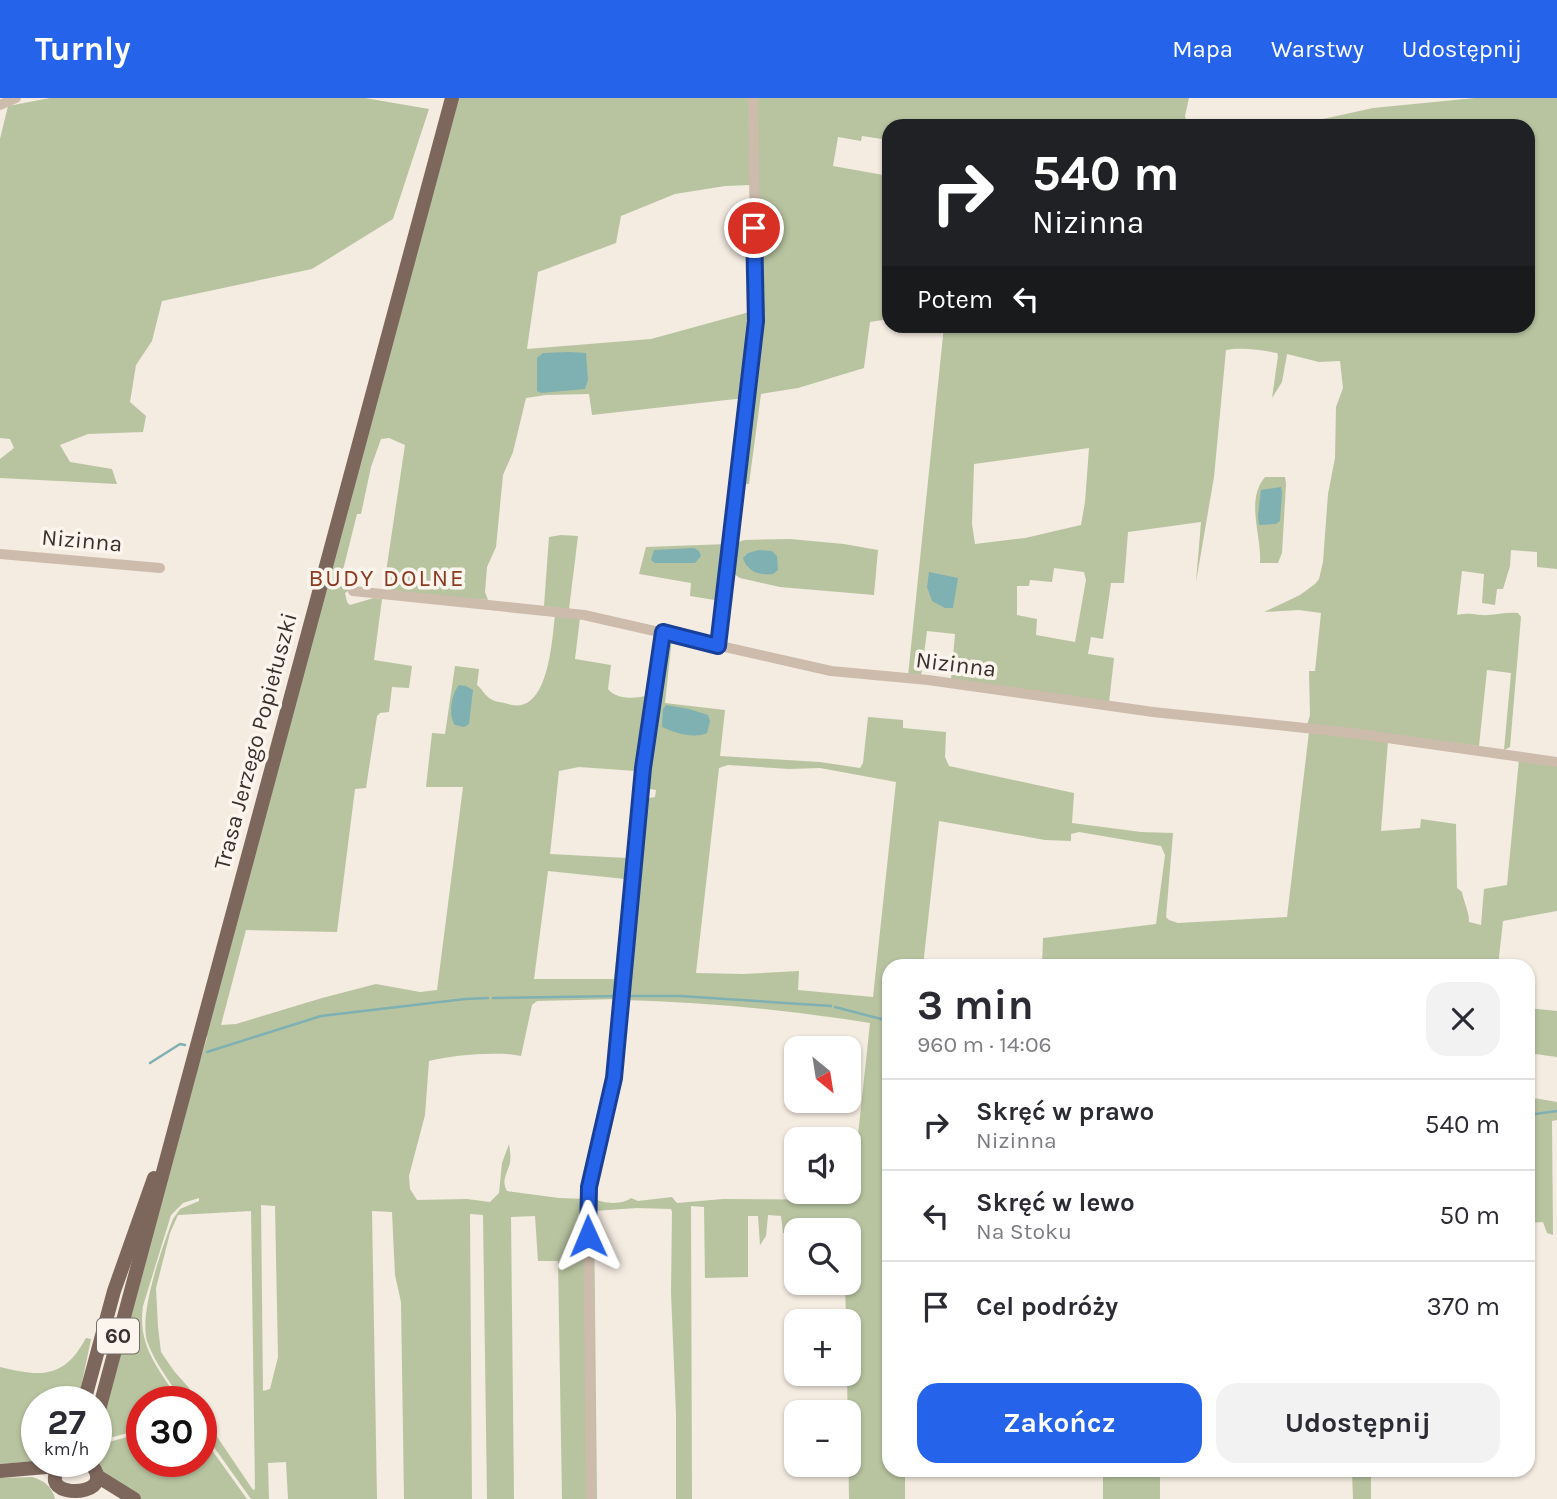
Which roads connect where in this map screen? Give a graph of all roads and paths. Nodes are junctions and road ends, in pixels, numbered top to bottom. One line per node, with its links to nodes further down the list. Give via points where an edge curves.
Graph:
1 (16, 98): 4 (street)
2 (452, 98): 11 (main road, Trasa Jerzego Popiełuszki / 60)
3 (753, 98): 9 (street, via 756,321)
4 (0, 105)
5 (0, 554): 6 (street, Nizinna)
6 (160, 568)
7 (353, 591): 8 (street, Nizinna, via 567,612)
8 (663, 632): 9 (street, Nizinna); 21 (street, via 641,780 614,1078 588,1192)
9 (718, 646): 10 (street, Nizinna, via 831,671)
10 (1557, 762)
11 (178, 1111): 12 (main road, Trasa Jerzego Popiełuszki / 60, via 114,1291); 13 (main road, Trasa Jerzego Popiełuszki / 60)
12 (88, 1386)
13 (105, 1386)
14 (60, 1477): 18 (main road)
15 (89, 1477): 17 (main road)
16 (106, 1477): 20 (main road)
17 (85, 1496): 18 (main road); 19 (main road, via 105,1492)
18 (62, 1497)
19 (126, 1499)
20 (134, 1499)
21 (591, 1499)

